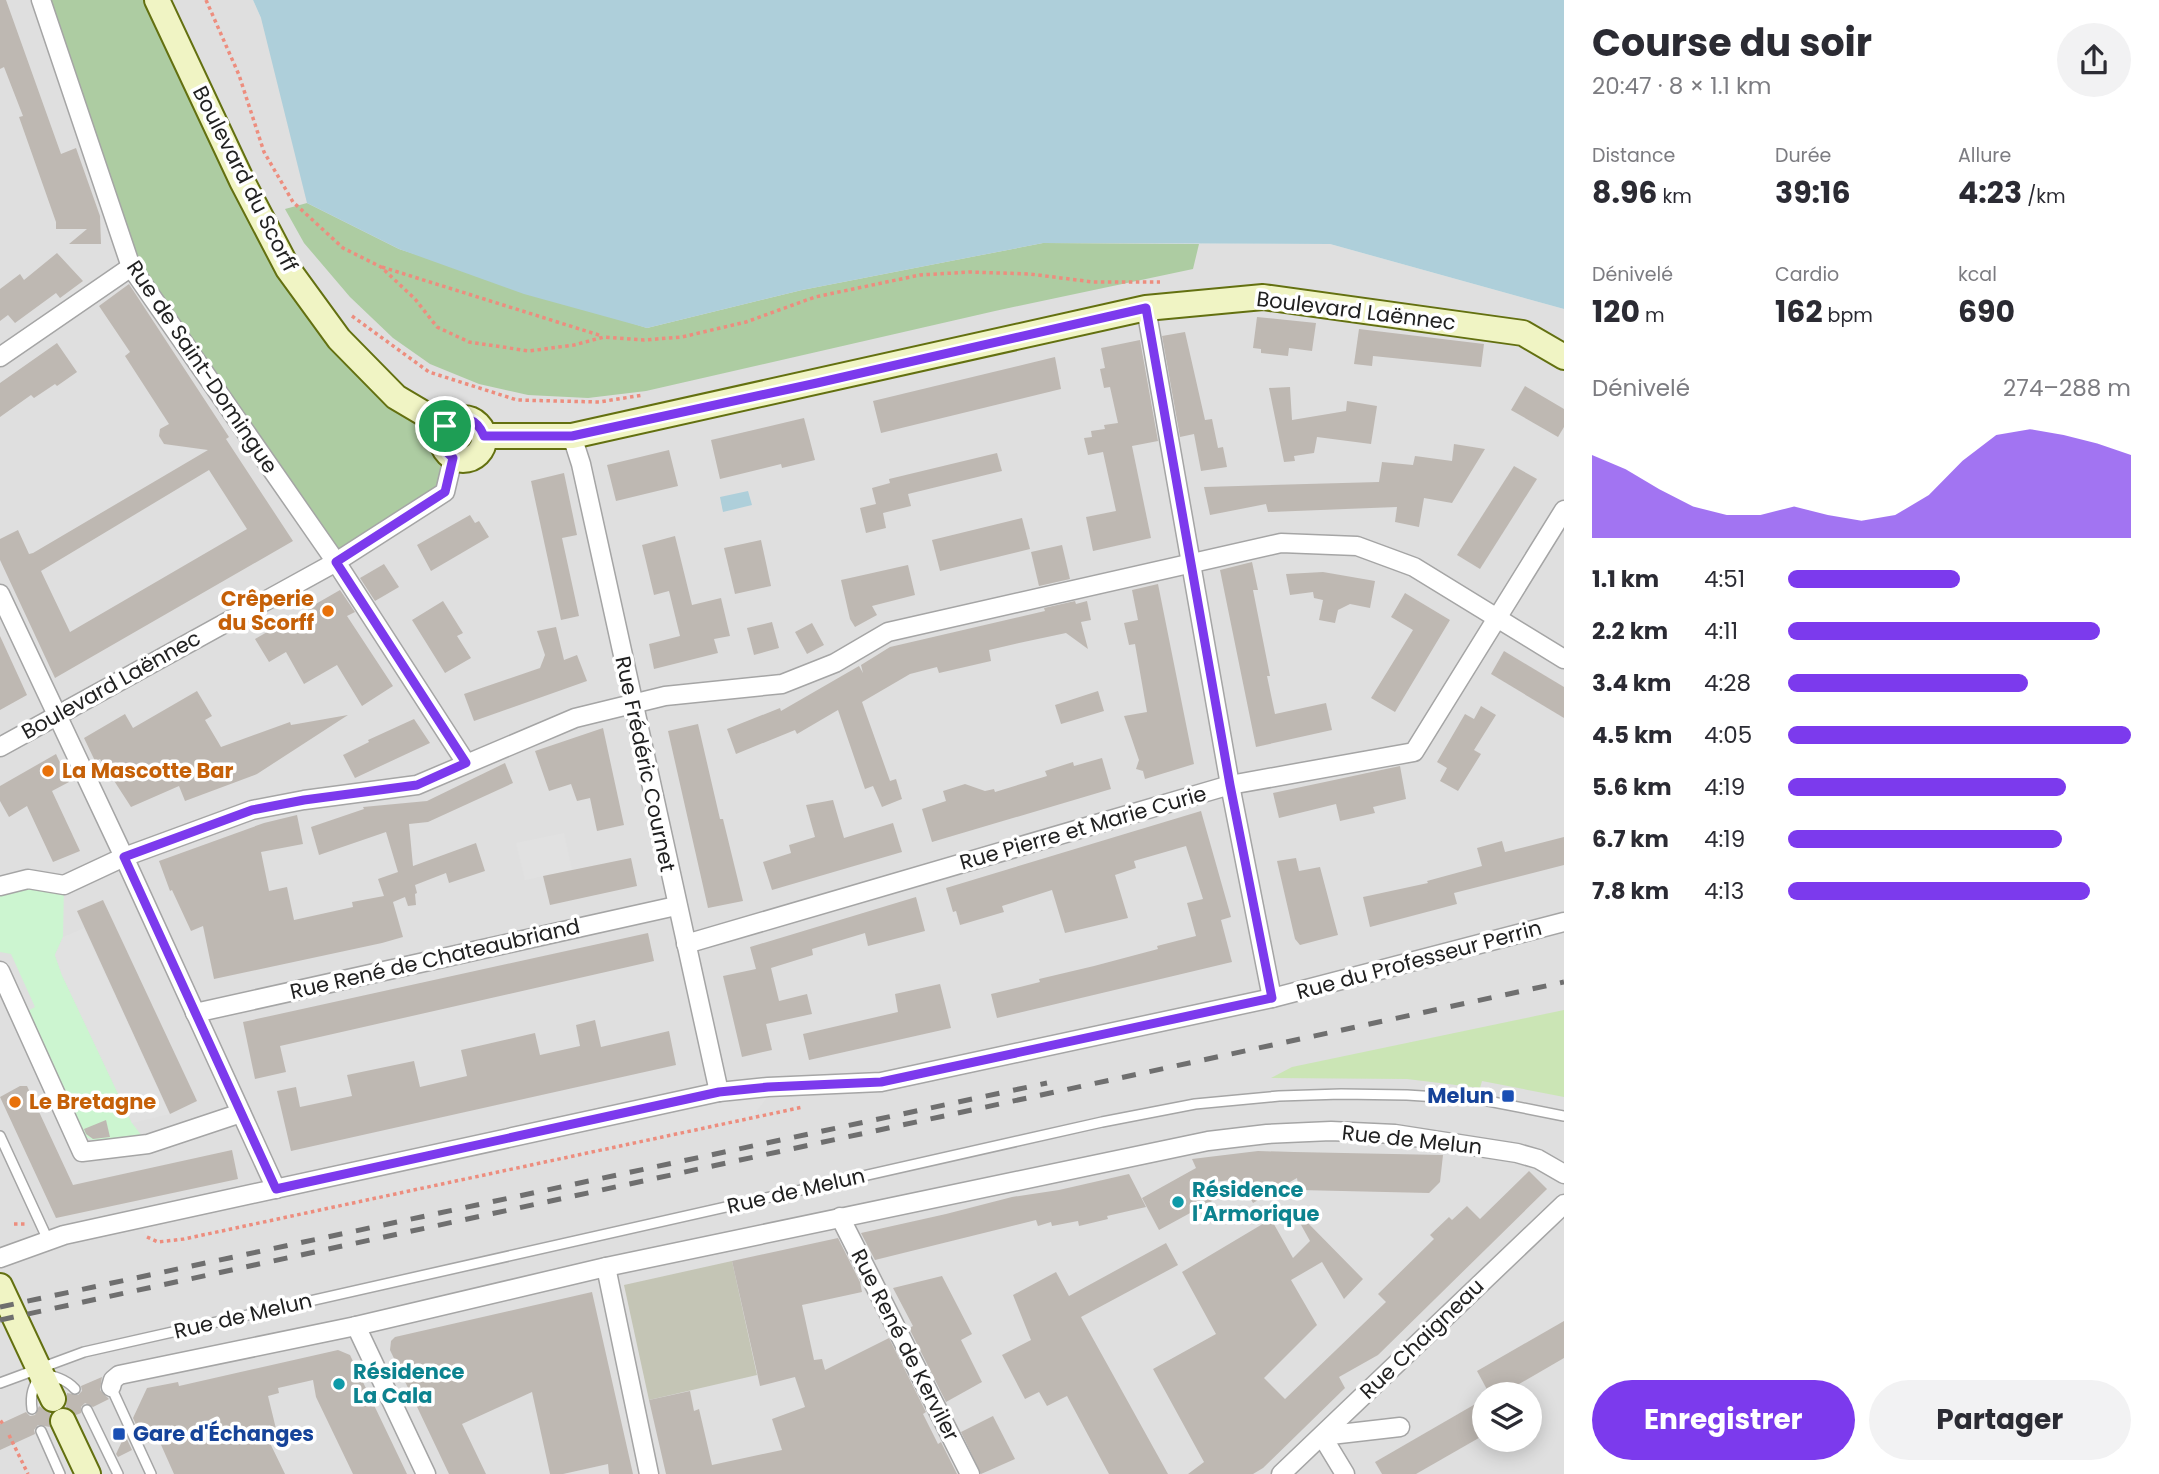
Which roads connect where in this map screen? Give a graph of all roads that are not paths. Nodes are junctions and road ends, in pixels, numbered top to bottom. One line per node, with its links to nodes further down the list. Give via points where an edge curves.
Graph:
1 (41, 0): 3 (street, Rue de Saint-Domingue)
2 (157, 0): 7 (main road, Boulevard du Scorff, via 288,269 339,339 396,397)
3 (131, 267): 5 (street); 12 (street, Rue de Saint-Domingue)
4 (1151, 298): 6 (main road, Boulevard Laënnec, via 1263,297 1523,333); 9 (main road, Boulevard Laënnec, via 817,383); 13 (street)
5 (0, 357)
6 (1564, 357)
7 (445, 426): 8 (main road, via 453,420 472,420); 10 (main road, via 442,444)
8 (484, 436): 9 (main road, Boulevard Laënnec); 10 (main road, via 475,456)
9 (572, 436): 17 (street, Rue Frédéric Cournet)
10 (453, 458): 12 (street, Boulevard Laënnec, via 445,492)
11 (1564, 510): 15 (street, Rue Pierre et Marie Curie)
12 (336, 562): 18 (street, Boulevard Laënnec); 20 (street, Rue de Saint-Domingue)
13 (1190, 563): 15 (street, via 1281,543 1357,546 1414,567); 17 (street, via 888,632 835,663 782,684 664,696); 21 (street)
14 (0, 594): 18 (street)
15 (1496, 618): 16 (street); 21 (street, Rue Pierre et Marie Curie, via 1413,752)
16 (1564, 659)
17 (632, 705): 20 (street, via 575,718); 24 (street, Rue Frédéric Cournet)
18 (56, 716): 19 (street, Boulevard Laënnec); 22 (street)
19 (0, 747)
20 (466, 763): 22 (street, via 417,785 252,810)
21 (1230, 785): 26 (street, Rue Pierre et Marie Curie); 28 (street)
22 (124, 857): 23 (street, via 64,885 28,879); 29 (street)
23 (0, 886)
24 (676, 906): 26 (street, Rue Frédéric Cournet); 29 (street, Rue René de Chateaubriand)
25 (1564, 922): 28 (street, Rue du Professeur Perrin)
26 (685, 944): 30 (street, Rue Frédéric Cournet)
27 (0, 971): 31 (street, via 82,1152 148,1144)
28 (1272, 998): 30 (street, Rue du Professeur Perrin, via 881,1082)
29 (194, 1013): 31 (street)
30 (719, 1092): 35 (street, Rue du Professeur Perrin)
31 (241, 1113): 35 (street)
32 (1564, 1116): 43 (lane, Rue de Melun, via 1483,1100 1407,1095 1279,1096 1195,1104 85,1352)
33 (0, 1136): 38 (lane)
34 (1564, 1174): 37 (street, Rue de Melun, via 1517,1153 1395,1134 1267,1134 1208,1141)
35 (276, 1189): 38 (street, Rue du Professeur Perrin)
36 (1564, 1204): 49 (street, Rue Chaigneau)
37 (841, 1217): 40 (street, Rue de Melun); 56 (street, Rue René de Kerviler)
38 (48, 1240): 39 (street, Rue du Professeur Perrin)
39 (0, 1258)
40 (606, 1267): 42 (street, Rue de Melun); 55 (street)
41 (0, 1286): 43 (main road)
42 (356, 1326): 45 (street, Rue de Melun, via 120,1375); 54 (street)
43 (40, 1372): 44 (lane, Rue de Melun); 46 (main road)
44 (0, 1383)
45 (111, 1387): 53 (lane)
46 (53, 1410): 50 (lane); 51 (main road)
47 (87, 1410): 52 (lane)
48 (1400, 1427): 49 (street)
49 (1322, 1436): 57 (street, Rue Chaigneau); 58 (street)
50 (60, 1474)
51 (88, 1474)
52 (118, 1474)
53 (150, 1474)
54 (426, 1474)
55 (649, 1474)
56 (970, 1474)
57 (1281, 1474)
58 (1345, 1474)

